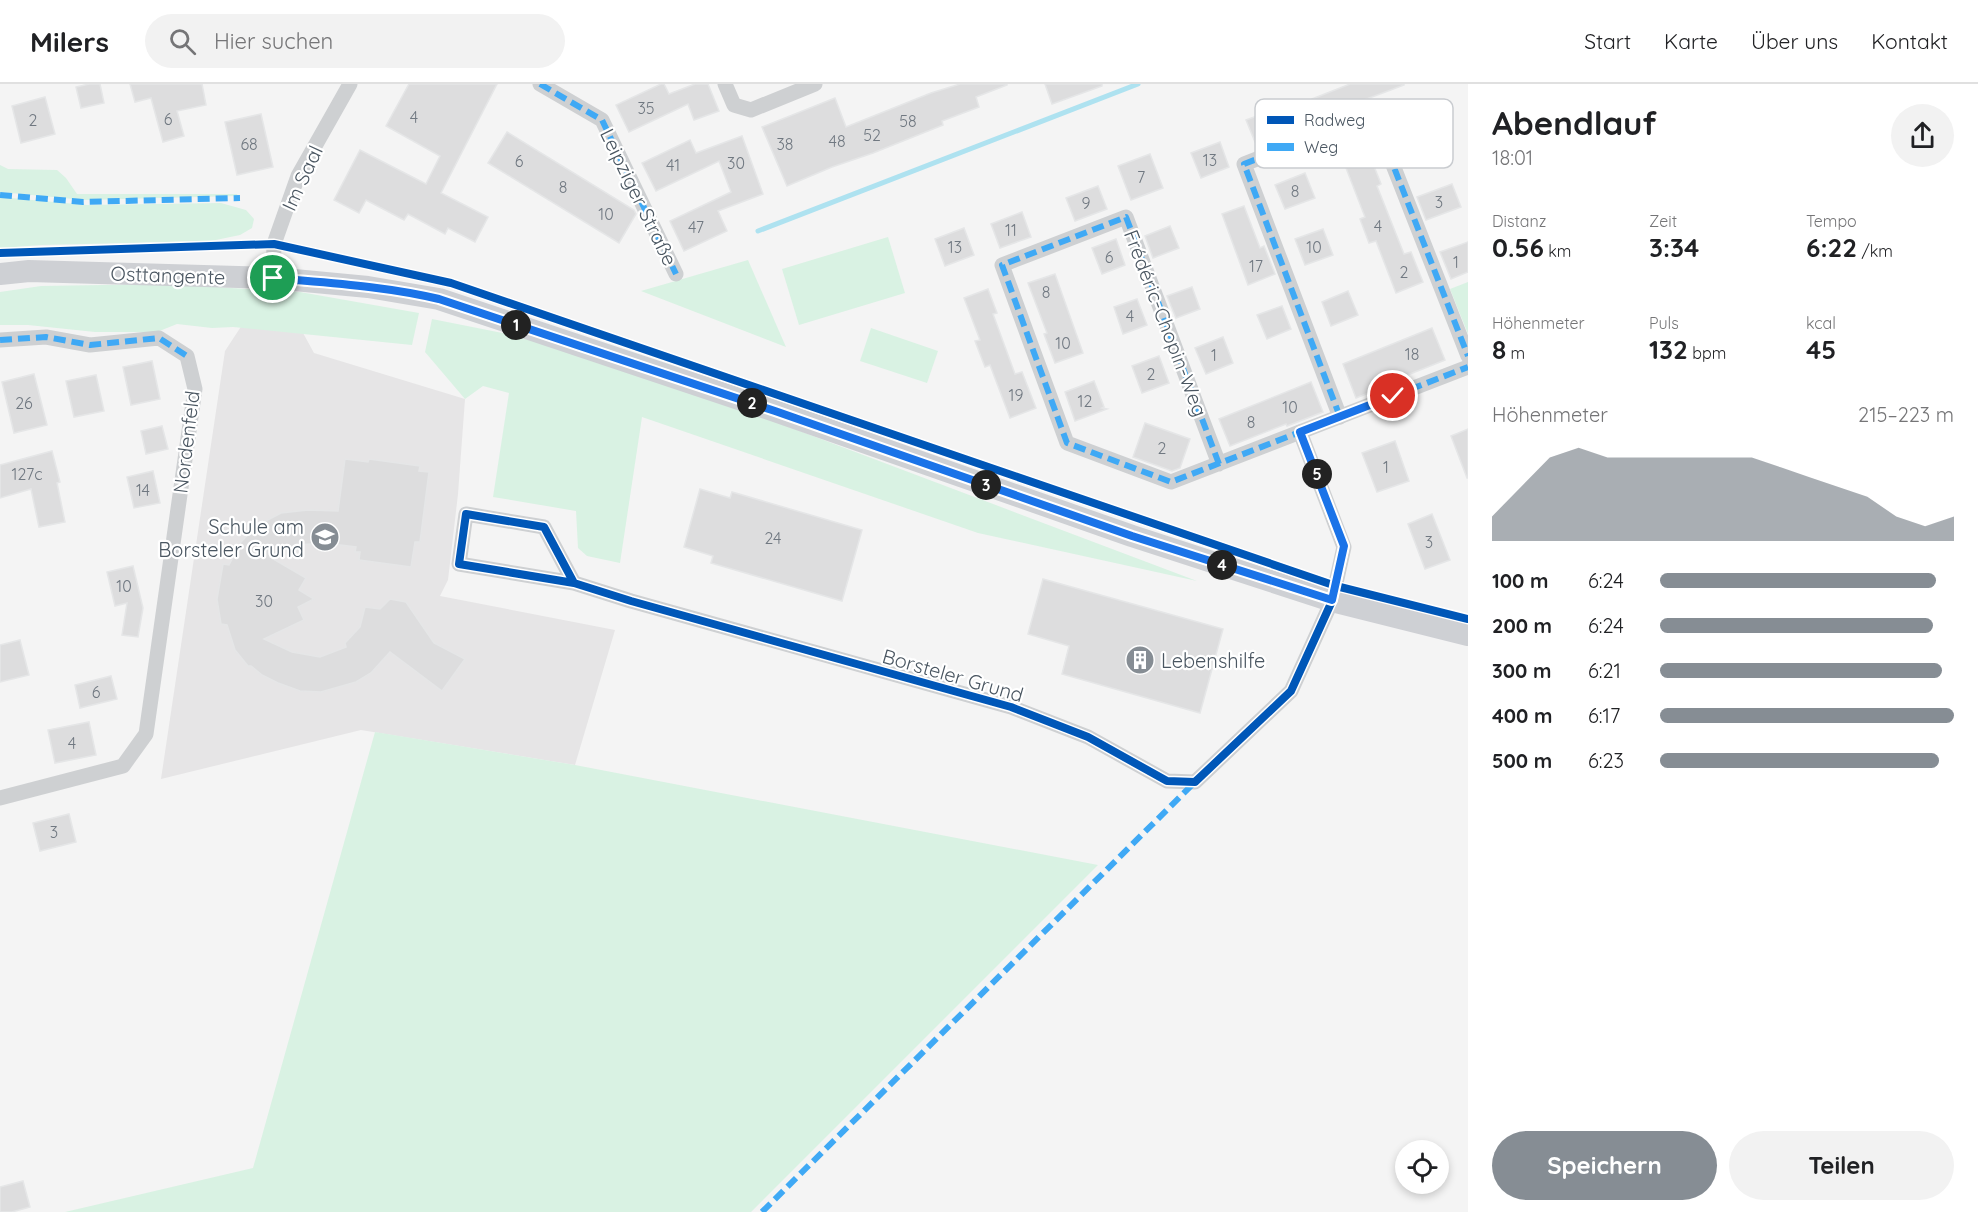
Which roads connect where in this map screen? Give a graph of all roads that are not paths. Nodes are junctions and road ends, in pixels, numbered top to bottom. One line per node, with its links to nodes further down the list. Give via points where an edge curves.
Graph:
1 (350, 84): 9 (street, Im Saal, via 298,176 274,244)
2 (540, 84): 8 (street, Leipziger Straße, via 602,120)
3 (725, 84): 4 (street, via 734,105 751,110)
4 (815, 84)
5 (1255, 160): 13 (street, via 1244,164)
6 (1393, 168): 11 (street)
7 (0, 274): 9 (main road, Osttangente, via 29,271)
8 (676, 274)
9 (273, 278): 17 (main road, Osttangente, via 439,299 1132,536)
10 (0, 340): 19 (street, Nordenfeld, via 46,337 90,345 159,338 187,356 195,389 146,734 123,766)
11 (1468, 356)
12 (1468, 367): 13 (street)
13 (1341, 417): 14 (street)
14 (1300, 432): 15 (street); 17 (street, Borsteler Grund, via 1344,546)
15 (1219, 464): 15 (street, Frédéric-Chopin-Weg, via 1171,482 1067,443 1002,266 1126,217)
16 (574, 583): 16 (street, Borsteler Grund, via 459,564 466,514 544,527); 17 (street, Borsteler Grund, via 1011,707 1088,737 1167,781 1176,782 1195,782 1291,690)
17 (1332, 600): 18 (main road, Osttangente)
18 (1468, 635)
19 (0, 798)

